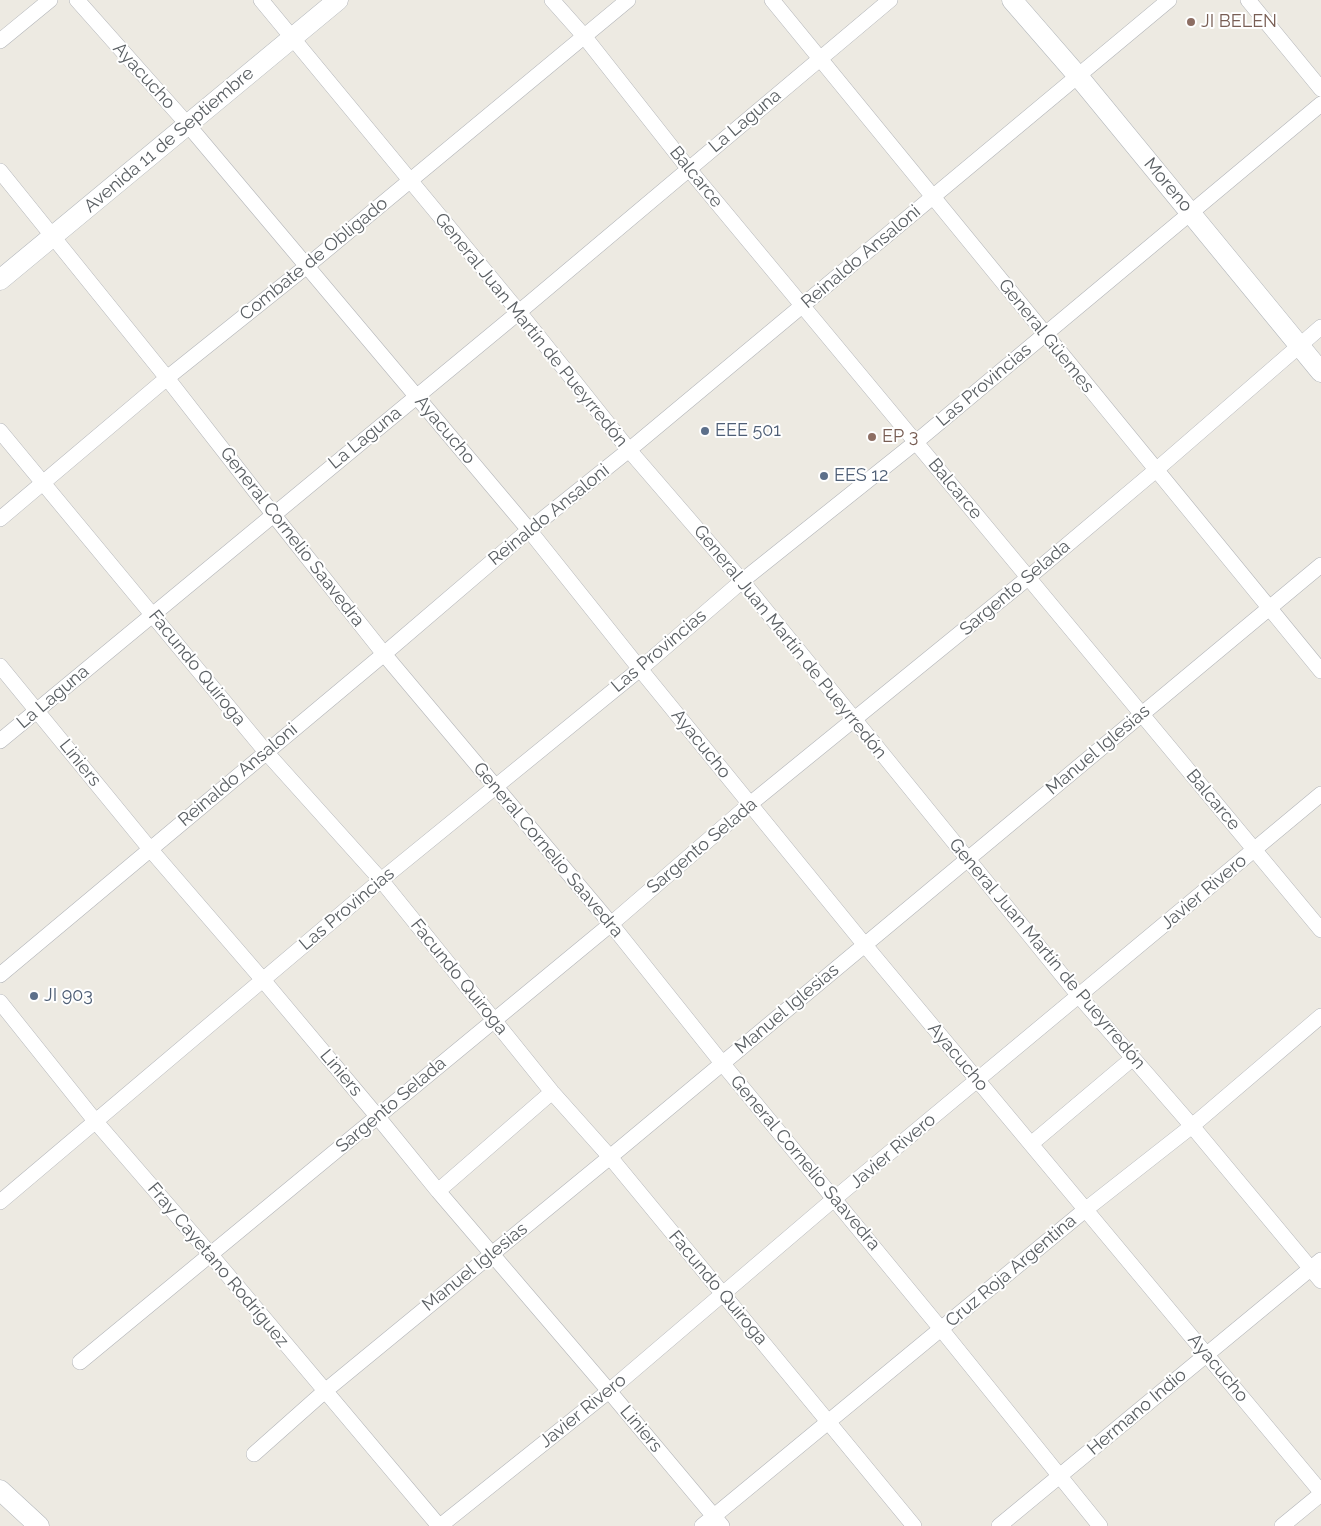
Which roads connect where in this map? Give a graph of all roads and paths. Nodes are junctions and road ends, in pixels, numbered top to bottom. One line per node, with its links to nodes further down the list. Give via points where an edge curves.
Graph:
1 (50, 0): 14 (street)
2 (77, 0): 19 (street, Ayacucho)
3 (261, 0): 13 (street, General Juan Martín de Pueyrredón)
4 (338, 0): 13 (main road, Avenida 11 de Septiembre)
5 (552, 0): 12 (street, Balcarce)
6 (628, 0): 12 (street, Combate de Obligado)
7 (772, 0): 15 (street, General Güemes)
8 (890, 0): 15 (street, La Laguna)
9 (1012, 0): 16 (main road, Moreno)
10 (1169, 0): 16 (street, Reinaldo Ansaloni)
11 (1248, 0): 17 (street)
12 (584, 36): 20 (street, Balcarce); 22 (street, Combate de Obligado)
13 (292, 39): 19 (main road, Avenida 11 de Septiembre); 22 (street, General Juan Martín de Pueyrredón)
14 (0, 41)
15 (819, 59): 20 (street, La Laguna); 23 (street, General Güemes)
16 (1078, 76): 23 (street, Reinaldo Ansaloni); 24 (main road, Moreno)
17 (1321, 89)
18 (1321, 104): 24 (street, Las Provincias)
19 (188, 125): 25 (main road, Avenida 11 de Septiembre); 26 (street, Ayacucho)
20 (688, 168): 28 (street, Balcarce); 29 (street, La Laguna)
21 (0, 171): 25 (street, General Cornelio Saavedra)
22 (410, 181): 26 (street, Combate de Obligado); 29 (street, General Juan Martín de Pueyrredón)
23 (932, 197): 28 (street, Reinaldo Ansaloni); 31 (street, General Güemes)
24 (1191, 213): 31 (street, Las Provincias); 32 (main road, Moreno)
25 (53, 237): 27 (main road, Avenida 11 de Septiembre); 34 (street, General Cornelio Saavedra)
26 (307, 266): 34 (street, Combate de Obligado); 35 (street, Ayacucho)
27 (0, 280)
28 (802, 305): 37 (street, Balcarce); 38 (street, Reinaldo Ansaloni)
29 (519, 312): 35 (street, La Laguna); 38 (street, General Juan Martín de Pueyrredón)
30 (1321, 327): 32 (street, Sargento Selada)
31 (1045, 334): 37 (street, Las Provincias); 39 (street, General Güemes)
32 (1299, 346): 33 (main road, Moreno); 39 (street, Sargento Selada)
33 (1321, 372)
34 (167, 378): 40 (street, Combate de Obligado); 41 (street, General Cornelio Saavedra)
35 (416, 396): 41 (street, La Laguna); 43 (street, Ayacucho)
36 (0, 431): 40 (street, Facundo Quiroga)
37 (916, 442): 45 (street, Balcarce); 46 (street, Las Provincias)
38 (629, 450): 43 (street, Reinaldo Ansaloni); 46 (street, General Juan Martín de Pueyrredón)
39 (1156, 470): 45 (street, Sargento Selada); 47 (street, General Güemes)
40 (44, 483): 42 (street, Combate de Obligado); 48 (street, Facundo Quiroga)
41 (273, 514): 48 (street, La Laguna); 49 (street, General Cornelio Saavedra)
42 (0, 519)
43 (529, 530): 49 (street, Reinaldo Ansaloni); 51 (street, Ayacucho)
44 (1321, 565): 47 (street, Manuel Iglesias)
45 (1029, 577): 54 (street, Balcarce); 55 (street, Sargento Selada)
46 (742, 581): 51 (street, Las Provincias); 55 (street, General Juan Martín de Pueyrredón)
47 (1269, 608): 52 (street, General Güemes); 54 (street, Manuel Iglesias)
48 (153, 614): 53 (street, La Laguna); 57 (street, Facundo Quiroga)
49 (384, 654): 57 (street, Reinaldo Ansaloni); 58 (street, General Cornelio Saavedra)
50 (0, 666): 53 (street, Liniers)
51 (640, 669): 58 (street, Las Provincias); 60 (street, Ayacucho)
52 (1321, 671)
53 (37, 710): 56 (street, La Laguna); 61 (street, Liniers)
54 (1142, 714): 62 (street, Balcarce); 63 (street, Manuel Iglesias)
55 (854, 721): 60 (street, Sargento Selada); 63 (street, General Juan Martín de Pueyrredón)
56 (0, 741)
57 (266, 752): 61 (street, Reinaldo Ansaloni); 64 (street, Facundo Quiroga)
58 (495, 786): 64 (street, Las Provincias); 65 (street, General Cornelio Saavedra)
59 (1321, 794): 62 (street, Javier Rivero)
60 (750, 804): 65 (street, Sargento Selada); 67 (street, Ayacucho)
61 (150, 849): 68 (street, Reinaldo Ansaloni); 69 (street, Liniers)
62 (1254, 850): 66 (street, Balcarce); 70 (street, Javier Rivero)
63 (968, 858): 67 (street, Manuel Iglesias); 70 (street, General Juan Martín de Pueyrredón)
64 (381, 880): 69 (street, Las Provincias); 73 (street, Facundo Quiroga)
65 (611, 924): 73 (street, Sargento Selada); 75 (street, General Cornelio Saavedra)
66 (1321, 930)
67 (864, 944): 75 (street, Manuel Iglesias); 76 (street, Ayacucho)
68 (0, 975)
69 (263, 980): 78 (street, Liniers); 79 (street, Las Provincias)
70 (1079, 996): 74 (street, General Juan Martín de Pueyrredón); 76 (street, Javier Rivero)
71 (0, 1002): 79 (street, Fray Cayetano Rodríguez)
72 (1321, 1016): 80 (street, Cruz Roja Argentina)
73 (493, 1020): 77 (street, Facundo Quiroga); 78 (street, Sargento Selada)
74 (1133, 1058): 80 (street, General Juan Martín de Pueyrredón); 81 (street)
75 (722, 1063): 82 (street, Manuel Iglesias); 85 (street, General Cornelio Saavedra)
76 (978, 1080): 81 (street, Ayacucho); 85 (street, Javier Rivero)
77 (552, 1092): 82 (street, Facundo Quiroga); 83 (street)
78 (377, 1116): 83 (street, Liniers); 87 (street, Sargento Selada)
79 (96, 1122): 84 (street, Las Provincias); 87 (street, Fray Cayetano Rodríguez)
80 (1192, 1126): 86 (street, Cruz Roja Argentina); 89 (street, General Juan Martín de Pueyrredón)
81 (1031, 1144): 86 (street, Ayacucho)
82 (610, 1157): 88 (street, Manuel Iglesias); 91 (street, Facundo Quiroga)
83 (438, 1191): 88 (street, Liniers)
84 (3, 1195)
85 (834, 1199): 91 (street, Javier Rivero); 92 (street, General Cornelio Saavedra)
86 (1085, 1210): 92 (street, Cruz Roja Argentina); 93 (street, Ayacucho)
87 (210, 1254): 94 (street, Sargento Selada); 96 (street, Fray Cayetano Rodríguez)
88 (491, 1254): 95 (street, Liniers); 96 (street, Manuel Iglesias)
89 (1316, 1264): 90 (street, General Juan Martín de Pueyrredón); 93 (street, Hermano Indio)
90 (1321, 1281)
91 (723, 1294): 95 (street, Javier Rivero); 97 (street, Facundo Quiroga)
92 (941, 1329): 97 (street, Cruz Roja Argentina); 99 (street, General Cornelio Saavedra)
93 (1206, 1354): 99 (street, Hermano Indio); 101 (street, Ayacucho)
94 (80, 1362)
95 (609, 1390): 102 (street, Liniers); 104 (street, Javier Rivero)
96 (325, 1391): 98 (street, Manuel Iglesias); 104 (street, Fray Cayetano Rodríguez)
97 (828, 1421): 102 (street, Cruz Roja Argentina); 105 (street, Facundo Quiroga)
98 (254, 1454)
99 (1060, 1476): 106 (street, Hermano Indio); 107 (street, General Cornelio Saavedra)
100 (0, 1490): 103 (main road)
101 (1321, 1493): 108 (street)
102 (712, 1523)
103 (39, 1526)
104 (440, 1526)
105 (914, 1526)
106 (1000, 1526)
107 (1100, 1526)
108 (1282, 1526)

